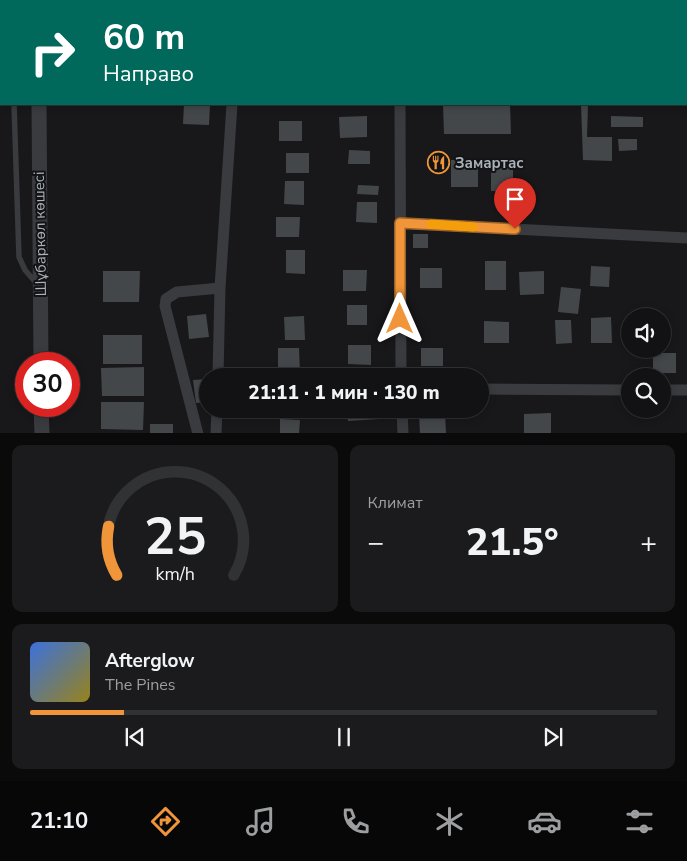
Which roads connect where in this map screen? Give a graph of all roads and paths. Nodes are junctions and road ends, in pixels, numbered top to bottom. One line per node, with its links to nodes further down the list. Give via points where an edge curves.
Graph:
1 (14, 105): 7 (lane, via 19,257)
2 (39, 105): 7 (street, Шұбаркөл көшесі)
3 (232, 105): 8 (street)
4 (400, 105): 5 (street)
5 (400, 223): 6 (street); 11 (street)
6 (687, 238)
7 (40, 288): 9 (street, Шұбаркөл көшесі)
8 (220, 288): 10 (street); 20 (street, via 177,292 166,299)
9 (41, 352)
10 (218, 368)
11 (401, 368)
12 (489, 389): 13 (street)
13 (621, 390)
14 (671, 390): 15 (street)
15 (687, 390)
16 (41, 417): 19 (street)
17 (217, 418): 21 (street)
18 (402, 418): 22 (street)
19 (42, 433)
20 (198, 433)
21 (216, 433)
22 (403, 433)

